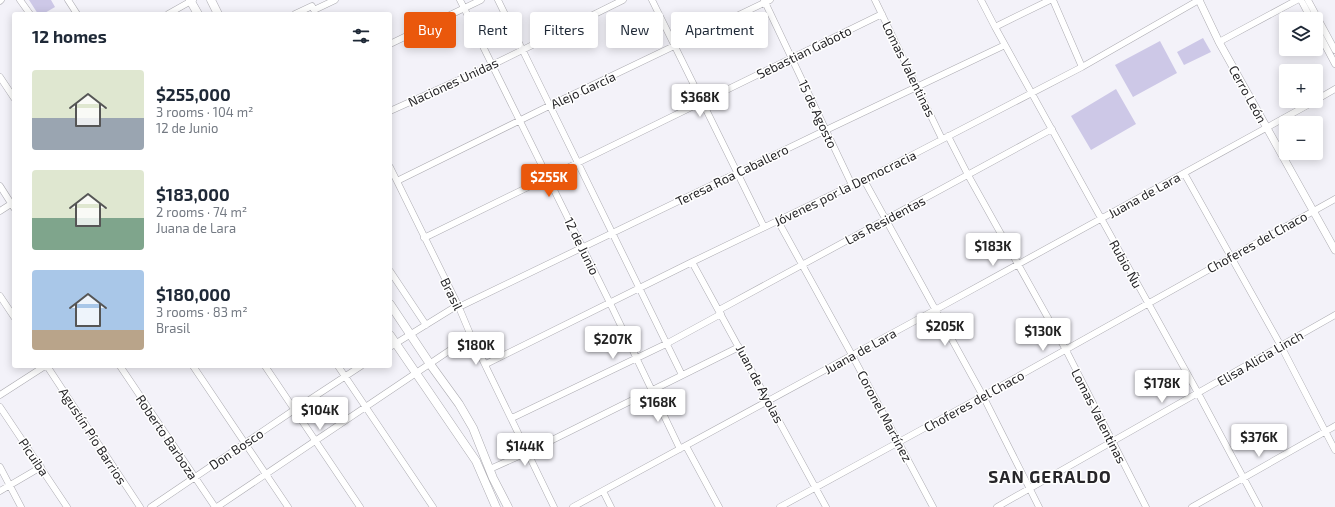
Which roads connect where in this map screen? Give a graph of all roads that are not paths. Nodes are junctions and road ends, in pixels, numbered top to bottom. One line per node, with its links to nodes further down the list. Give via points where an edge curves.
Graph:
1 (20, 0): 22 (street)
2 (68, 0): 23 (street)
3 (191, 0): 24 (street); 25 (main road)
4 (210, 0): 26 (main road)
5 (335, 0): 20 (street)
6 (460, 0): 21 (street, 12 de Junio)
7 (481, 0): 21 (street)
8 (498, 0): 40 (street)
9 (623, 0): 40 (street, Naciones Unidas)
10 (652, 0): 33 (street)
11 (875, 0): 30 (street, Lomas Valentinas)
12 (981, 0): 31 (street, Rubio Ñu)
13 (1050, 0): 31 (street)
14 (1053, 0): 45 (street)
15 (1199, 0): 35 (street, Cerro León); 45 (street, Jóvenes por la Democracia)
16 (1297, 0): 35 (street)
17 (1301, 0): 29 (street)
18 (1308, 0): 34 (street)
19 (766, 1): 28 (street, Alejo García); 42 (street, 15 de Agosto)
20 (312, 8): 27 (street)
21 (464, 8): 36 (street); 43 (street, 12 de Junio)
22 (29, 12)
23 (77, 12)
24 (171, 12)
25 (197, 12)
26 (217, 12)
27 (301, 12)
28 (744, 12)
29 (1307, 12)
30 (882, 14): 42 (street, Sebastian Gaboto); 47 (street, Lomas Valentinas)
31 (995, 27): 37 (street, Rubio Ñu)
32 (1323, 36): 34 (street)
33 (671, 40)
34 (1326, 40): 41 (street); 44 (street)
35 (1219, 42): 57 (street, Cerro León)
36 (392, 43)
37 (1005, 45): 47 (street, Teresa Roa Caballero); 49 (street, Rubio Ñu)
38 (671, 47): 53 (street, Alejo García)
39 (675, 48): 52 (street)
40 (522, 50): 43 (street, Naciones Unidas); 53 (street)
41 (1335, 50)
42 (792, 59): 52 (street, Sebastian Gaboto); 59 (street, 15 de Agosto)
43 (492, 64): 55 (street, Naciones Unidas); 56 (street, 12 de Junio)
44 (1335, 64)
45 (1082, 67): 49 (street, Jóvenes por la Democracia)
46 (0, 77): 50 (street)
47 (918, 87): 59 (street, Teresa Roa Caballero); 60 (street, Lomas Valentinas)
48 (1335, 89): 51 (street, Juana de Lara)
49 (1032, 93): 58 (street, Rubio Ñu); 60 (street, Jóvenes por la Democracia)
50 (12, 95)
51 (1323, 96)
52 (702, 101): 61 (street, Sebastian Gaboto); 63 (street)
53 (549, 106): 56 (street, Alejo García); 61 (street)
54 (1303, 108): 57 (street, Juana de Lara)
55 (392, 109)
56 (520, 120): 66 (street, 12 de Junio); 68 (street, Alejo García)
57 (1267, 128): 64 (street, Juana de Lara); 75 (street, Cerro León)
58 (1052, 129): 65 (street, Las Residentas); 76 (street, Rubio Ñu)
59 (826, 130): 63 (street, Teresa Roa Caballero); 69 (street, 15 de Agosto)
60 (945, 137): 65 (street, Lomas Valentinas); 67 (street, Jóvenes por la Democracia)
61 (577, 163): 66 (street, Sebastian Gaboto); 80 (street)
62 (392, 171): 68 (street, Brasil)
63 (737, 173): 79 (street); 80 (street, Teresa Roa Caballero)
64 (1184, 174): 76 (street, Juana de Lara); 84 (street)
65 (968, 175): 77 (street, Las Residentas); 87 (street, Lomas Valentinas)
66 (548, 177): 81 (street, Sebastian Gaboto); 82 (street, 12 de Junio)
67 (864, 180): 69 (street, Jóvenes por la Democracia); 77 (street)
68 (397, 181): 81 (street, Brasil)
69 (852, 185): 78 (street, Jóvenes por la Democracia)
70 (0, 186): 72 (street)
71 (1335, 199): 75 (street, Choferes del Chaco)
72 (12, 204)
73 (12, 205): 74 (street)
74 (0, 211)
75 (1314, 211): 83 (street, Cerro León); 84 (street, Choferes del Chaco)
76 (1101, 219): 87 (street, Juana de Lara); 92 (street, Rubio Ñu)
77 (886, 220): 86 (street, Las Residentas); 95 (street)
78 (778, 221): 79 (street, Jóvenes por la Democracia); 86 (street, Coronel Martínez)
79 (764, 227): 85 (street, Jóvenes por la Democracia)
80 (612, 234): 82 (street, Teresa Roa Caballero); 89 (street)
81 (424, 238): 93 (street, Brasil)
82 (583, 248): 91 (street, 12 de Junio); 93 (street, Teresa Roa Caballero)
83 (1335, 250)
84 (1230, 257): 92 (street, Choferes del Chaco); 104 (street)
85 (692, 262): 89 (street, Jóvenes por la Democracia); 96 (street, Juan de Ayolas)
86 (802, 264): 96 (street, Las Residentas); 107 (street, Coronel Martínez)
87 (1018, 264): 95 (street, Juana de Lara); 106 (street, Lomas Valentinas)
88 (392, 274): 99 (street)
89 (639, 289): 91 (street, Jóvenes por la Democracia); 102 (street)
90 (0, 296): 97 (street)
91 (610, 303): 108 (street, 12 de Junio); 110 (street, Jóvenes por la Democracia)
92 (1149, 303): 106 (street, Choferes del Chaco); 122 (street, Rubio Ñu)
93 (459, 306): 99 (street); 101 (street, Brasil)
94 (392, 307): 100 (main road)
95 (935, 310): 107 (street, Juana de Lara); 124 (street)
96 (720, 312): 102 (street, Las Residentas); 105 (street, Juan de Ayolas)
97 (12, 314)
98 (1335, 316): 104 (street, Elisa Alicia Linch)
99 (426, 325): 100 (street)
100 (411, 335): 103 (street); 109 (main road)
101 (471, 336): 109 (street); 110 (street, Brasil)
102 (666, 344): 108 (street, Las Residentas); 119 (street)
103 (393, 345): 118 (main road)
104 (1280, 346): 122 (street, Elisa Alicia Linch); 131 (street)
105 (739, 347): 119 (street); 125 (street, Juan de Ayolas)
106 (1066, 350): 124 (street, Choferes del Chaco); 134 (street, Lomas Valentinas)
107 (852, 355): 125 (street, Juana de Lara); 133 (street, Coronel Martínez)
108 (636, 358): 121 (street, 12 de Junio); 129 (street, Las Residentas)
109 (430, 364): 118 (street); 141 (main road, via 473,428)
110 (486, 364): 129 (street, Brasil)
111 (43, 368): 123 (street)
112 (47, 368): 152 (street, Agustín Pío Barrios)
113 (121, 368): 143 (street, Roberto Barboza)
114 (194, 368): 135 (street)
115 (266, 368): 128 (street)
116 (339, 368): 120 (street)
117 (358, 368): 120 (street, Don Bosco)
118 (416, 373): 127 (street); 158 (main road, via 476,461)
119 (682, 375): 121 (street)
120 (345, 377): 127 (street); 128 (street, Don Bosco)
121 (652, 390): 136 (street, 12 de Junio); 138 (street)
122 (1198, 393): 134 (street, Elisa Alicia Linch); 144 (street, Rubio Ñu)
123 (0, 395)
124 (982, 396): 133 (street, Choferes del Chaco); 147 (street)
125 (768, 401): 136 (street, Juana de Lara); 146 (street, Juan de Ayolas)
126 (0, 407): 140 (street, Picuiba)
127 (365, 407): 132 (street); 157 (street)
128 (294, 410): 132 (street); 135 (street, Don Bosco)
129 (512, 418): 138 (street, Brasil)
130 (1335, 426): 131 (street)
131 (1325, 431): 137 (street); 144 (street)
132 (316, 441): 142 (street); 156 (street)
133 (899, 442): 146 (street, Choferes del Chaco); 166 (street, Coronel Martínez)
134 (1113, 442): 147 (street, Elisa Alicia Linch); 169 (street, Lomas Valentinas)
135 (245, 444): 142 (street); 143 (street, Don Bosco)
136 (683, 448): 149 (street, Juana de Lara); 163 (street, 12 de Junio)
137 (1335, 450)
138 (528, 452): 141 (street); 160 (street, Brasil)
139 (0, 467): 145 (street)
140 (41, 467): 145 (street); 151 (street, Picuiba)
141 (490, 469): 159 (main road)
142 (266, 475): 154 (street); 155 (street)
143 (195, 477): 153 (street, Don Bosco); 154 (street, Roberto Barboza)
144 (1243, 478): 170 (street); 171 (street, Rubio Ñu)
145 (10, 486): 148 (street); 150 (street)
146 (816, 487): 164 (street, Choferes del Chaco); 165 (street, Juan de Ayolas)
147 (1030, 489): 167 (street, Elisa Alicia Linch); 168 (street)
148 (0, 491)
149 (603, 491): 161 (street, Juana de Lara); 162 (street)
150 (21, 507)
151 (67, 507)
152 (140, 507)
153 (151, 507)
154 (216, 507)
155 (288, 507)
156 (360, 507)
157 (433, 507)
158 (496, 507)
159 (508, 507)
160 (554, 507)
161 (573, 507)
162 (612, 507)
163 (719, 507)
164 (780, 507)
165 (826, 507)
166 (933, 507)
167 (997, 507)
168 (1039, 507)
169 (1146, 507)
170 (1192, 507)
171 (1259, 507)

